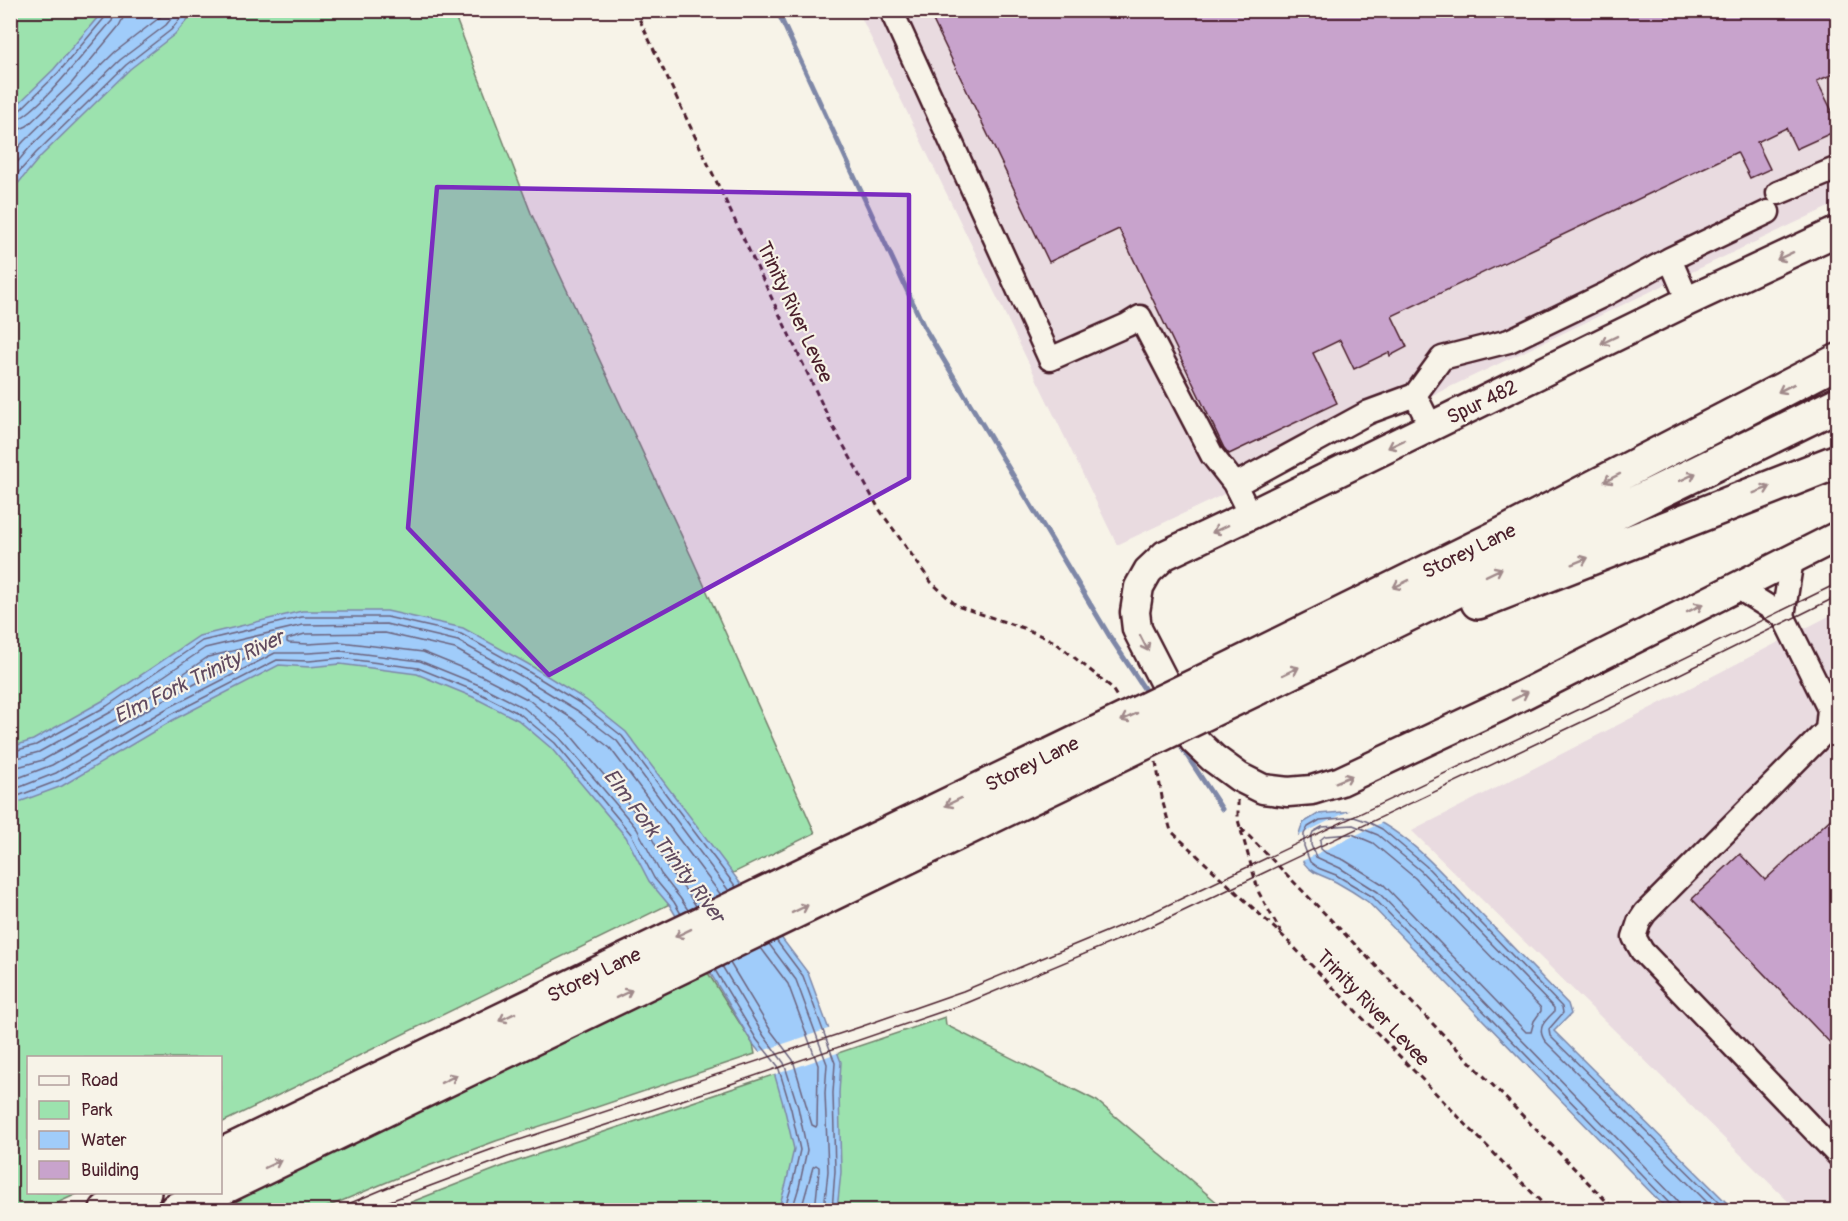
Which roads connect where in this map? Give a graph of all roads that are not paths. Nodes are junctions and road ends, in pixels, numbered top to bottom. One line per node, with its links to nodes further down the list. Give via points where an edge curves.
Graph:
1 (891, 10): 11 (lane, via 1050,359 1140,317 1212,455)
2 (1838, 168): 4 (lane)
3 (1838, 231): 5 (main road, Spur 482, one-way to 5)
4 (1670, 259): 5 (lane); 7 (lane, via 1509,340 1442,358)
5 (1688, 301): 9 (main road, Spur 482, one-way to 9)
6 (1838, 361): 18 (highway, Storey Lane, one-way to 18, via 1498,537)
7 (1415, 395): 9 (lane); 11 (lane, via 1368,412)
8 (1838, 404): 17 (highway, Storey Lane, one-way to 8)
9 (1431, 427): 12 (main road, Spur 482, one-way to 12)
10 (1838, 461): 17 (highway, one-way to 10, via 1489,598)
11 (1234, 483): 12 (lane)
12 (1251, 515): 15 (main road, Spur 482, one-way to 15, via 1165,555 1148,571 1139,587 1135,612 1137,629 1194,740 1239,777 1263,789 1311,790 1341,782)
13 (1838, 536): 14 (main road)
14 (1791, 559): 15 (main road); 16 (lane)
15 (1737, 587): 16 (lane)
16 (1783, 616): 19 (lane, via 1829,709)
17 (1328, 653): 18 (highway, Storey Lane, one-way to 17)
18 (1246, 677): 20 (highway, Storey Lane, one-way to 20, bridge); 22 (highway, Storey Lane, one-way to 18, bridge)
19 (1832, 732): 21 (lane, via 1645,913 1634,937 1642,951)
20 (222, 1155)
21 (1838, 1155)
22 (222, 1188)
23 (140, 1194): 25 (highway)
24 (210, 1194): 26 (highway)
25 (107, 1210)
26 (176, 1210)

